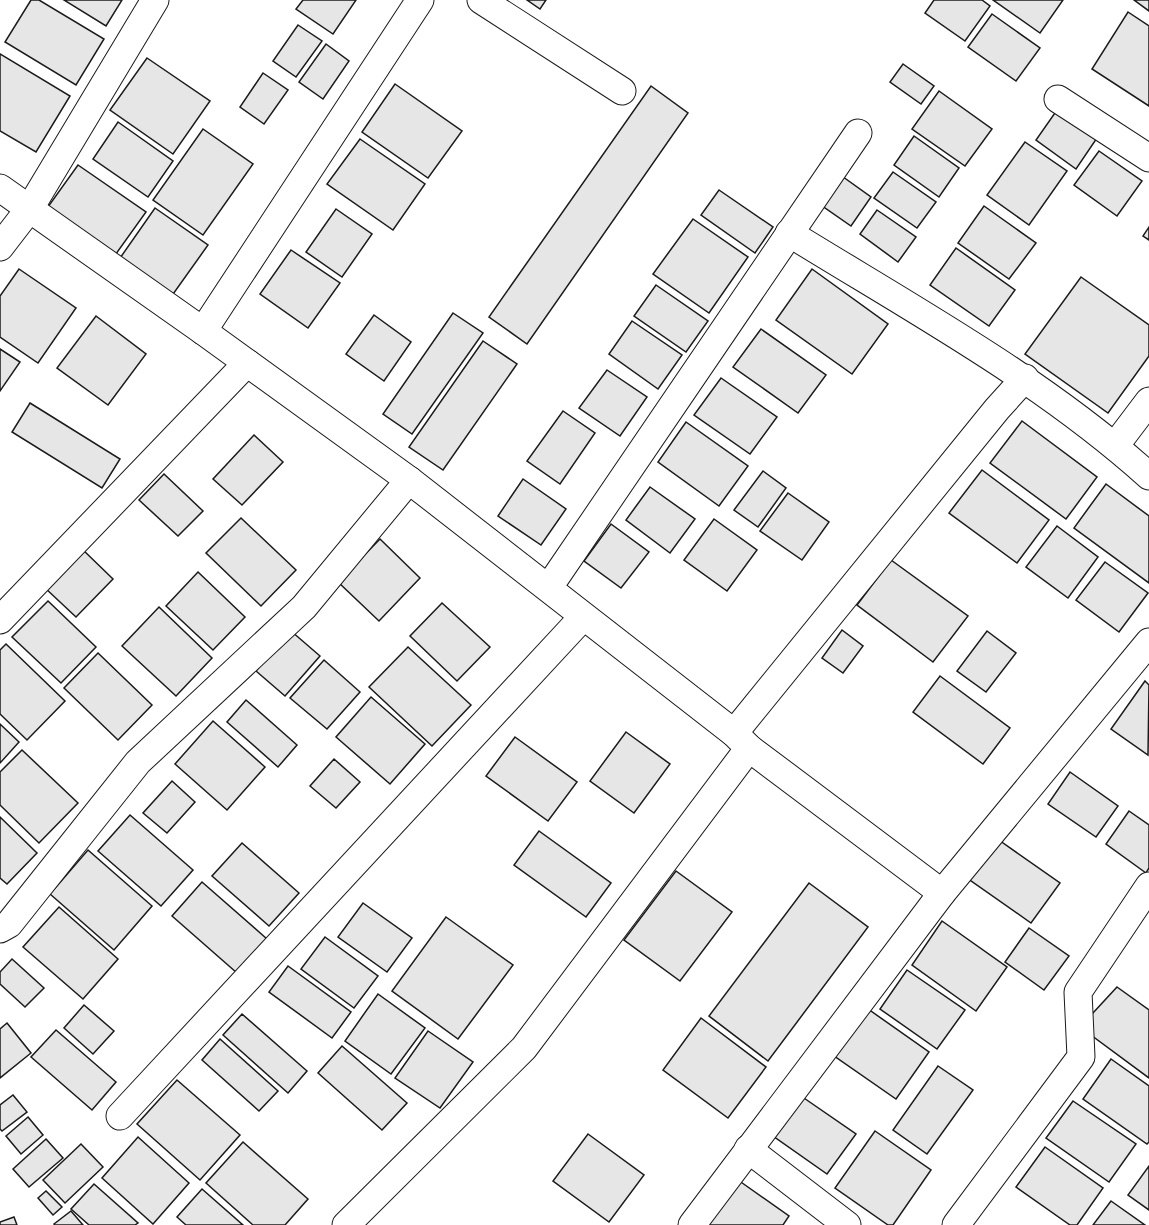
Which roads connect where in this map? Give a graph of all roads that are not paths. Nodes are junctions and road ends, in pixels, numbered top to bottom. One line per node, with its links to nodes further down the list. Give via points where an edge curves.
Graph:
1 (155, 0): 9 (street)
2 (420, 0): 12 (street)
3 (481, 0): 4 (street)
4 (622, 91)
5 (1058, 99): 7 (street)
6 (858, 133): 10 (street)
7 (1149, 158)
8 (0, 188): 9 (street)
9 (30, 208): 11 (street); 12 (street)
10 (789, 232): 14 (street); 19 (street)
11 (0, 247)
12 (204, 331): 13 (street)
13 (247, 363): 18 (street); 21 (street)
14 (1024, 378): 16 (street); 23 (street)
15 (1149, 401): 16 (street)
16 (1115, 446): 17 (street)
17 (1149, 476)
18 (409, 480): 19 (street); 26 (street, via 304,607 138,762 9,924)
19 (549, 587): 20 (street)
20 (583, 617): 23 (street); 27 (street)
21 (0, 620)
22 (1149, 642): 25 (street)
23 (742, 741): 25 (street); 29 (street, via 524,1048)
24 (1149, 886): 32 (street, via 1078,992 1081,1057)
25 (942, 893): 28 (street)
26 (0, 929)
27 (120, 1116)
28 (748, 1149): 30 (street); 31 (street)
29 (346, 1225)
30 (692, 1225)
31 (847, 1225)
32 (956, 1225)

